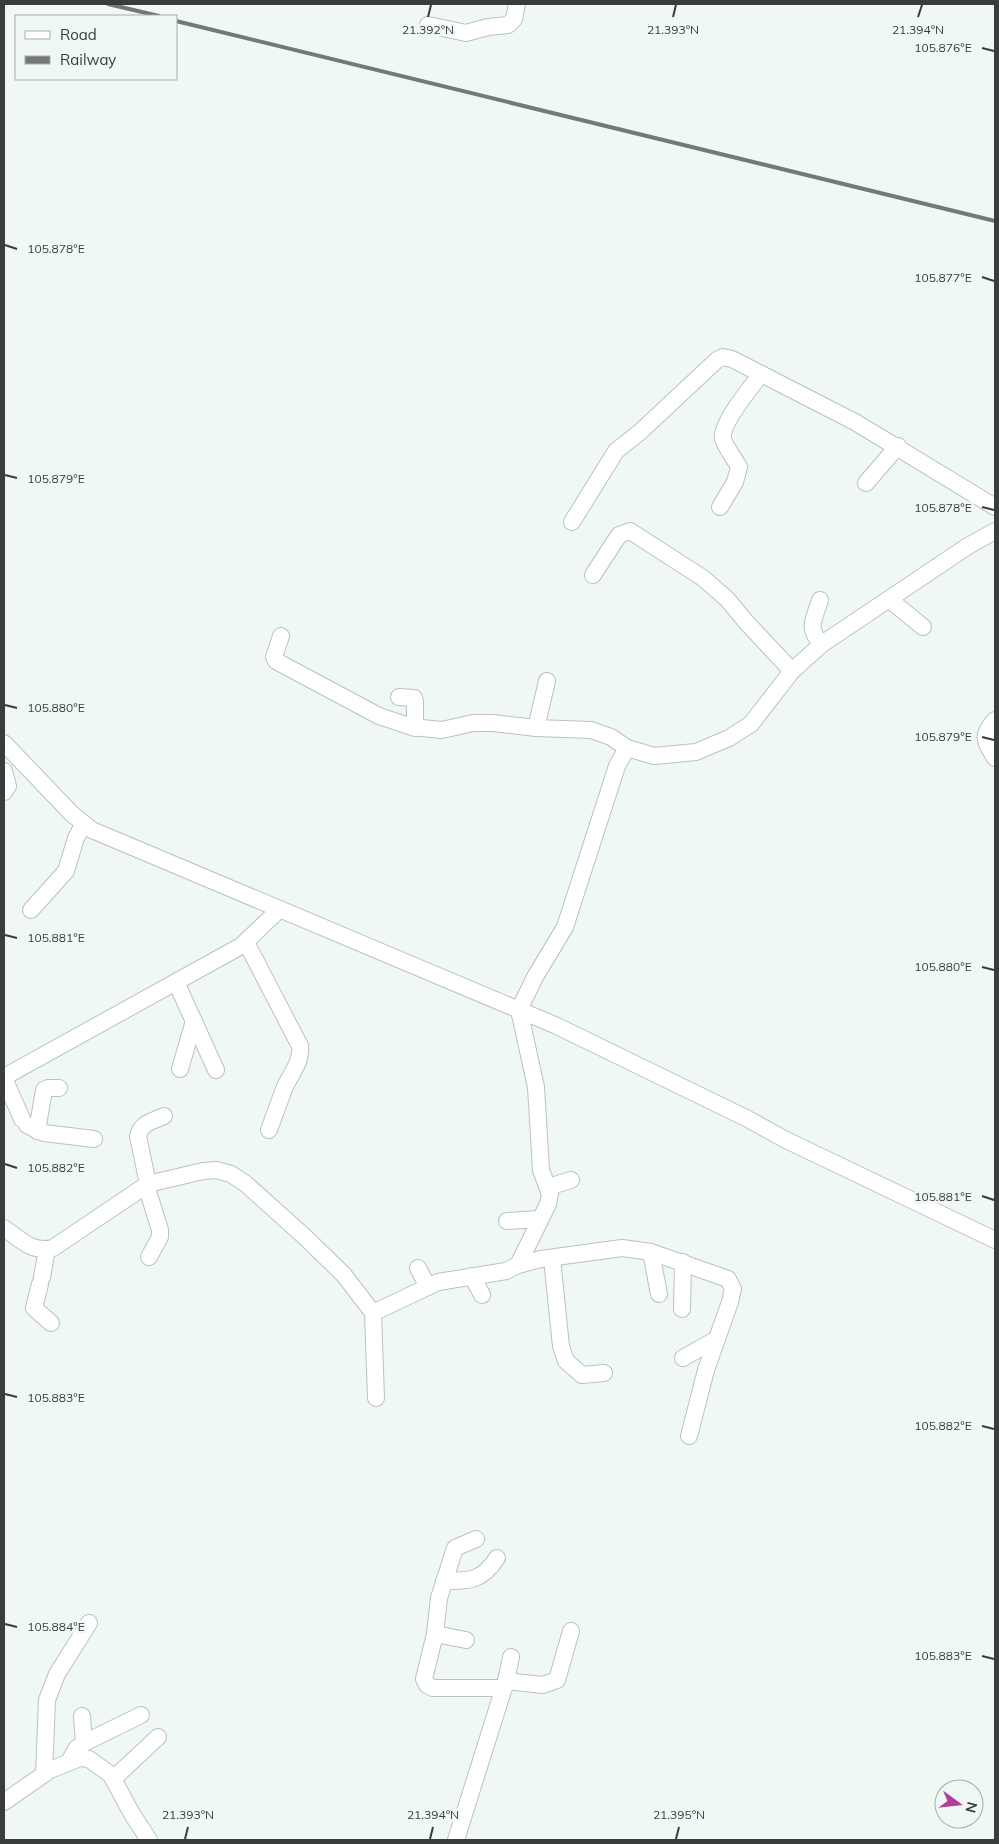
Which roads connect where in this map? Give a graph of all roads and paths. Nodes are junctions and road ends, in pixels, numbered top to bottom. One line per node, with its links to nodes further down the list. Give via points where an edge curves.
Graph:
1 (517, 4): 2 (street, via 514,19 508,26 466,33)
2 (428, 25)
3 (761, 374): 4 (street); 6 (street, via 727,423 723,434 739,467 735,482); 8 (street, via 732,359 723,357 717,360 616,451)
4 (898, 446): 5 (street); 7 (street)
5 (866, 483)
6 (720, 507)
7 (995, 507)
8 (572, 522)
9 (995, 531): 12 (street)
10 (593, 575): 16 (street, via 619,536 630,531 715,588)
11 (820, 600): 15 (street, via 811,628 812,634)
12 (890, 600): 13 (street); 15 (street)
13 (923, 627)
14 (281, 636): 20 (street, via 274,656 276,661 379,716)
15 (822, 644): 16 (street)
16 (792, 671): 23 (street, via 751,724 729,738 696,752 654,756)
17 (547, 681): 21 (street)
18 (398, 697): 20 (street, via 414,698)
19 (995, 720): 24 (street, via 986,729 985,738)
20 (415, 728): 21 (street, via 442,730 473,723 493,723)
21 (536, 728): 23 (street, via 591,730 611,737)
22 (4, 742): 27 (street)
23 (627, 748): 32 (street, via 617,766 565,927)
24 (995, 758)
25 (4, 771): 26 (street, via 8,786)
26 (4, 792)
27 (83, 825): 28 (street); 29 (street, via 62,879)
28 (280, 909): 30 (street); 32 (street)
29 (31, 910)
30 (246, 942): 31 (street); 40 (street, via 300,1046 298,1064)
31 (176, 982): 33 (street); 36 (street)
32 (519, 1010): 44 (street, via 536,1087 540,1170); 48 (street)
33 (194, 1020): 34 (street); 35 (street)
34 (180, 1069)
35 (216, 1070)
36 (4, 1078): 39 (street)
37 (59, 1088): 39 (street, via 44,1090)
38 (164, 1116): 43 (street, via 143,1126 138,1136)
39 (29, 1125): 41 (street)
40 (269, 1130)
41 (94, 1139)
42 (571, 1180): 44 (street)
43 (147, 1184): 49 (street); 51 (street, via 160,1230 160,1237); 61 (street, via 202,1171 231,1174 306,1238 344,1275)
44 (548, 1187): 45 (street, via 548,1204)
45 (540, 1219): 46 (street); 54 (street)
46 (507, 1221)
47 (4, 1228): 49 (street, via 32,1248)
48 (995, 1240)
49 (47, 1249): 62 (street, via 34,1308)
50 (651, 1252): 52 (street, via 622,1248); 53 (street); 58 (street)
51 (149, 1258)
52 (552, 1259): 54 (street); 65 (street, via 561,1346 566,1361 582,1375)
53 (682, 1262): 60 (street); 63 (street, via 732,1283 730,1302)
54 (518, 1265): 56 (street, via 506,1271)
55 (418, 1268): 57 (street)
56 (472, 1276): 57 (street); 59 (street)
57 (428, 1287): 61 (street)
58 (659, 1294)
59 (482, 1295)
60 (682, 1309)
61 (373, 1312): 66 (street)
62 (51, 1323)
63 (717, 1339): 64 (street); 67 (street)
64 (683, 1358)
65 (604, 1373)
66 (376, 1398)
67 (689, 1436)
68 (476, 1540): 70 (street, via 455,1548)
69 (497, 1558): 70 (street, via 491,1568 470,1581)
70 (444, 1581): 73 (street)
71 (89, 1623): 82 (street, via 57,1674 48,1700)
72 (571, 1632): 76 (street, via 557,1680 543,1685)
73 (435, 1634): 74 (street); 76 (street, via 424,1680 427,1685 433,1688)
74 (466, 1640)
75 (511, 1657): 76 (street)
76 (505, 1684): 86 (street)
77 (141, 1714): 80 (street)
78 (82, 1716): 80 (street)
79 (158, 1737): 83 (street)
80 (84, 1743): 81 (street, via 76,1749)
81 (69, 1762): 82 (street); 83 (street, via 80,1758 89,1760)
82 (44, 1774): 84 (street)
83 (113, 1779): 85 (street)
84 (4, 1802)
85 (149, 1840)
86 (456, 1840)

